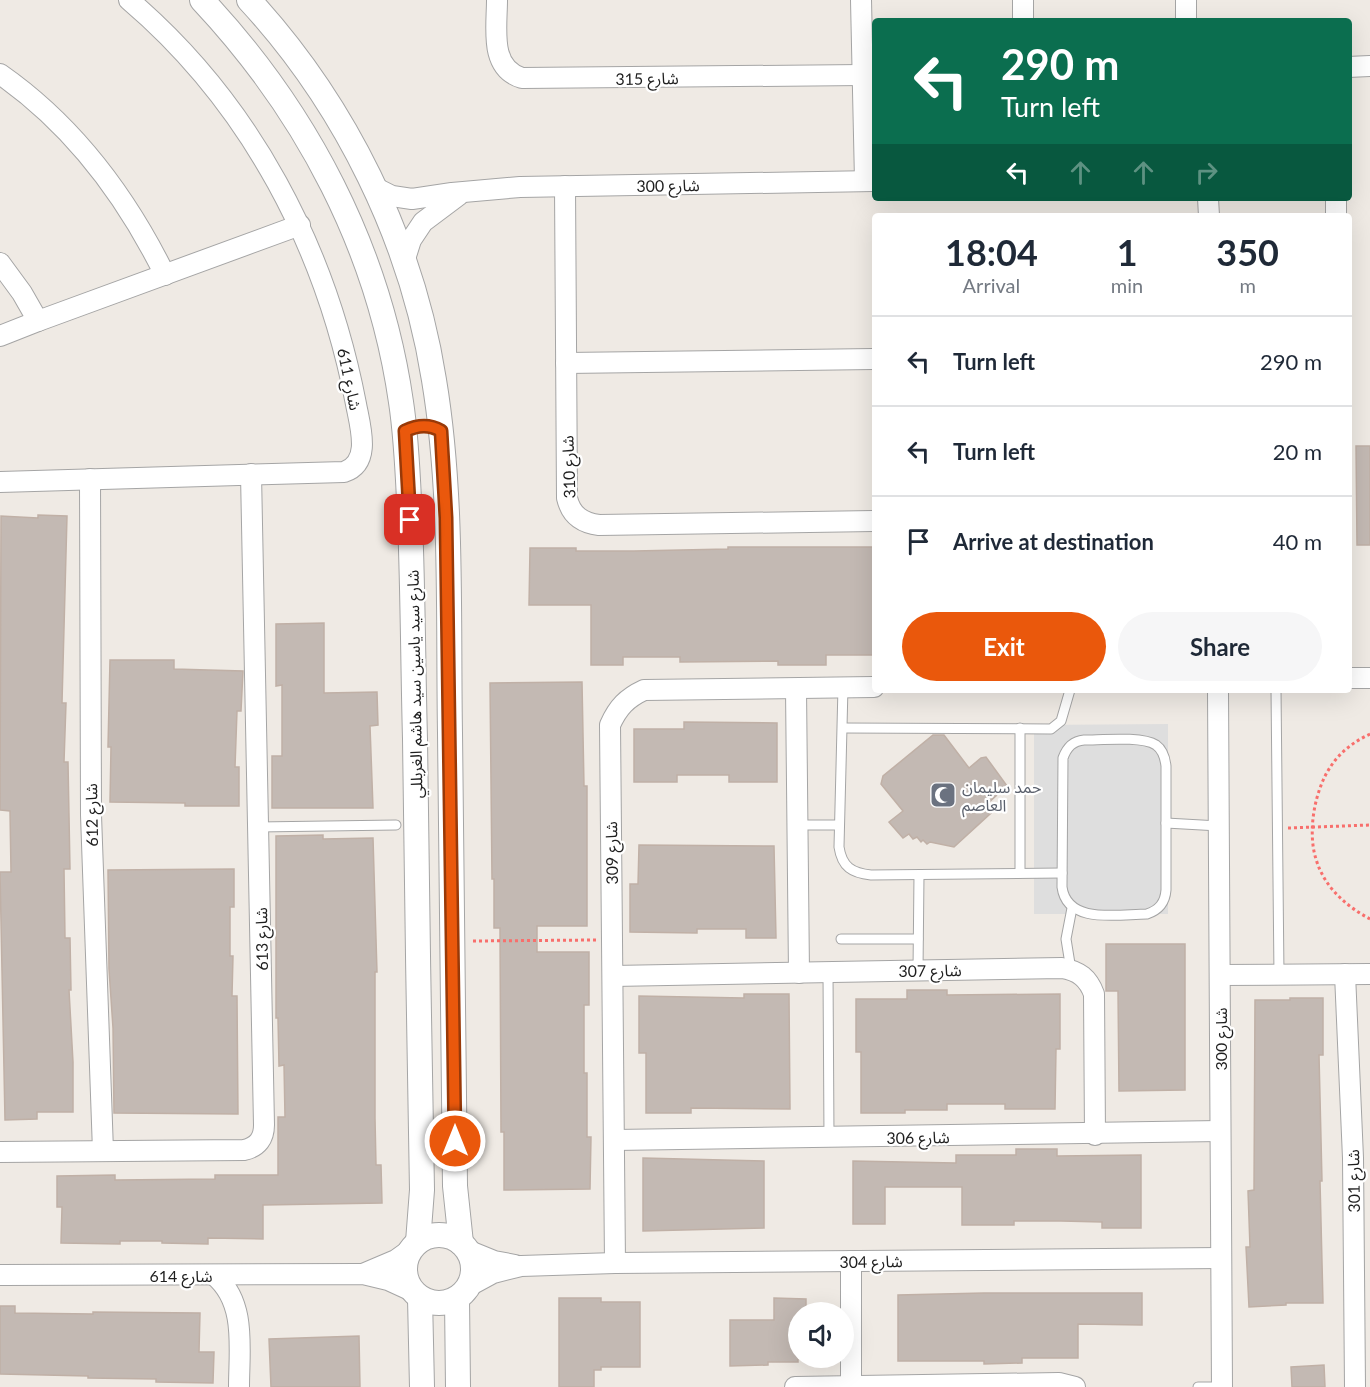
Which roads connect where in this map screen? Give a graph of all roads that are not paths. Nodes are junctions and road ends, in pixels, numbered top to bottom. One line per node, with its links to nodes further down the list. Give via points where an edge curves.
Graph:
1 (129, 0): 18 (street, شارع 611, via 217,91 262,155)
2 (202, 0): 26 (street, شارع سيد ياسين سيد هاشم الغربللي, via 284,102 337,192 365,258 384,320)
3 (249, 0): 16 (street, via 316,85)
4 (497, 0): 13 (street, شارع 315, via 500,61 509,72 522,78)
5 (861, 0): 13 (street)
6 (1023, 0): 8 (street)
7 (1186, 0): 9 (street)
8 (1023, 18)
9 (1186, 18)
10 (1352, 66): 11 (street)
11 (1370, 66)
12 (0, 74): 21 (street, via 55,119 98,166 135,219)
13 (863, 75): 14 (street)
14 (870, 182): 15 (street, شارع 300)
15 (565, 186): 17 (street, شارع 300); 25 (street, شارع 310)
16 (374, 187): 17 (street, شارع 300, via 392,196 412,199); 19 (street)
17 (461, 193): 19 (street, via 423,222 411,240)
18 (300, 225): 21 (street); 28 (street, شارع 611, via 341,338 362,445 361,458 344,472)
19 (404, 262): 27 (street, via 427,340)
20 (0, 263): 22 (street)
21 (165, 275): 22 (street)
22 (38, 321): 23 (street)
23 (0, 336)
24 (872, 359): 25 (street)
25 (566, 363): 31 (street, شارع 310, via 567,498 572,512 584,522 599,525)
26 (405, 431): 27 (street, via 427,426); 69 (street, شارع سيد ياسين سيد هاشم الغربللي, via 412,564 422,1190)
27 (441, 431): 70 (street, via 447,562 455,1186)
28 (251, 474): 29 (street, شارع 611); 47 (street, شارع 613)
29 (90, 479): 30 (street, شارع 611); 67 (street, شارع 612, via 91,815)
30 (0, 482)
31 (872, 521)
32 (1352, 678): 33 (street)
33 (1370, 678)
34 (843, 687): 35 (street, شارع 309); 36 (street, شارع 309); 40 (lane)
35 (872, 687)
36 (796, 689): 44 (street); 62 (street, شارع 309, via 644,690 617,709 608,742)
37 (1069, 693): 41 (lane, via 1057,726)
38 (1218, 693): 46 (street, شارع 300)
39 (1276, 693): 61 (lane)
40 (843, 728): 41 (lane); 45 (lane)
41 (1020, 728): 48 (lane)
42 (1166, 824): 46 (lane); 49 (lane, via 1166,766 1159,747 1141,741 1073,743 1063,758); 51 (lane, via 1166,896 1157,910 1147,914 1085,914)
43 (396, 825): 47 (lane)
44 (797, 825): 45 (lane); 57 (street)
45 (839, 825): 50 (lane, via 840,855 848,869 863,874)
46 (1219, 826): 60 (street, شارع 300)
47 (258, 827): 67 (street, شارع 613, via 262,1136 255,1146 244,1149)
48 (1020, 873): 49 (lane); 50 (lane)
49 (1062, 873): 51 (lane, via 1063,893)
50 (919, 875): 53 (lane)
51 (1072, 908): 55 (lane, via 1066,939)
52 (841, 939): 53 (lane)
53 (918, 939): 54 (lane)
54 (918, 970): 55 (street, شارع 307); 56 (street, شارع 307)
55 (1071, 970): 64 (street, via 1086,978 1094,994)
56 (828, 972): 57 (street, شارع 307); 65 (lane)
57 (799, 973): 62 (street, شارع 307)
58 (1345, 974): 59 (street); 61 (street); 88 (street, شارع 301)
59 (1370, 974)
60 (1220, 975): 61 (street); 63 (street, شارع 300)
61 (1279, 975)
62 (613, 976): 66 (street, شارع 309)
63 (1220, 1131): 64 (street, شارع 306); 71 (street, شارع 300)
64 (1095, 1134): 65 (street, شارع 306)
65 (829, 1138): 66 (street, شارع 306)
66 (615, 1140): 73 (street, شارع 309)
67 (103, 1151): 68 (street, شارع 613)
68 (0, 1152)
69 (414, 1246): 70 (street, via 428,1236 440,1235 451,1237); 75 (street, شارع 614, via 396,1260); 79 (street, via 404,1271 406,1282)
70 (464, 1247): 74 (street, شارع 304, via 494,1261); 78 (street, via 473,1268)
71 (1221, 1258): 72 (street, شارع 304); 87 (street, شارع 300)
72 (851, 1261): 73 (street, شارع 304); 80 (street)
73 (615, 1263): 74 (street, شارع 304)
74 (521, 1266): 78 (street, شارع 304, via 493,1273)
75 (363, 1274): 77 (street, شارع 614); 79 (street, شارع 614, via 388,1280)
76 (0, 1275): 77 (street, شارع 614)
77 (214, 1275): 81 (street, via 231,1294 237,1309)
78 (463, 1292): 79 (street, via 439,1304); 83 (street)
79 (416, 1295): 82 (street)
80 (851, 1386): 84 (street); 85 (street, via 1059,1383)
81 (239, 1387)
82 (422, 1387)
83 (458, 1387)
84 (795, 1387)
85 (1075, 1387)
86 (1198, 1387): 87 (lane)
87 (1222, 1387)
88 (1355, 1387)

